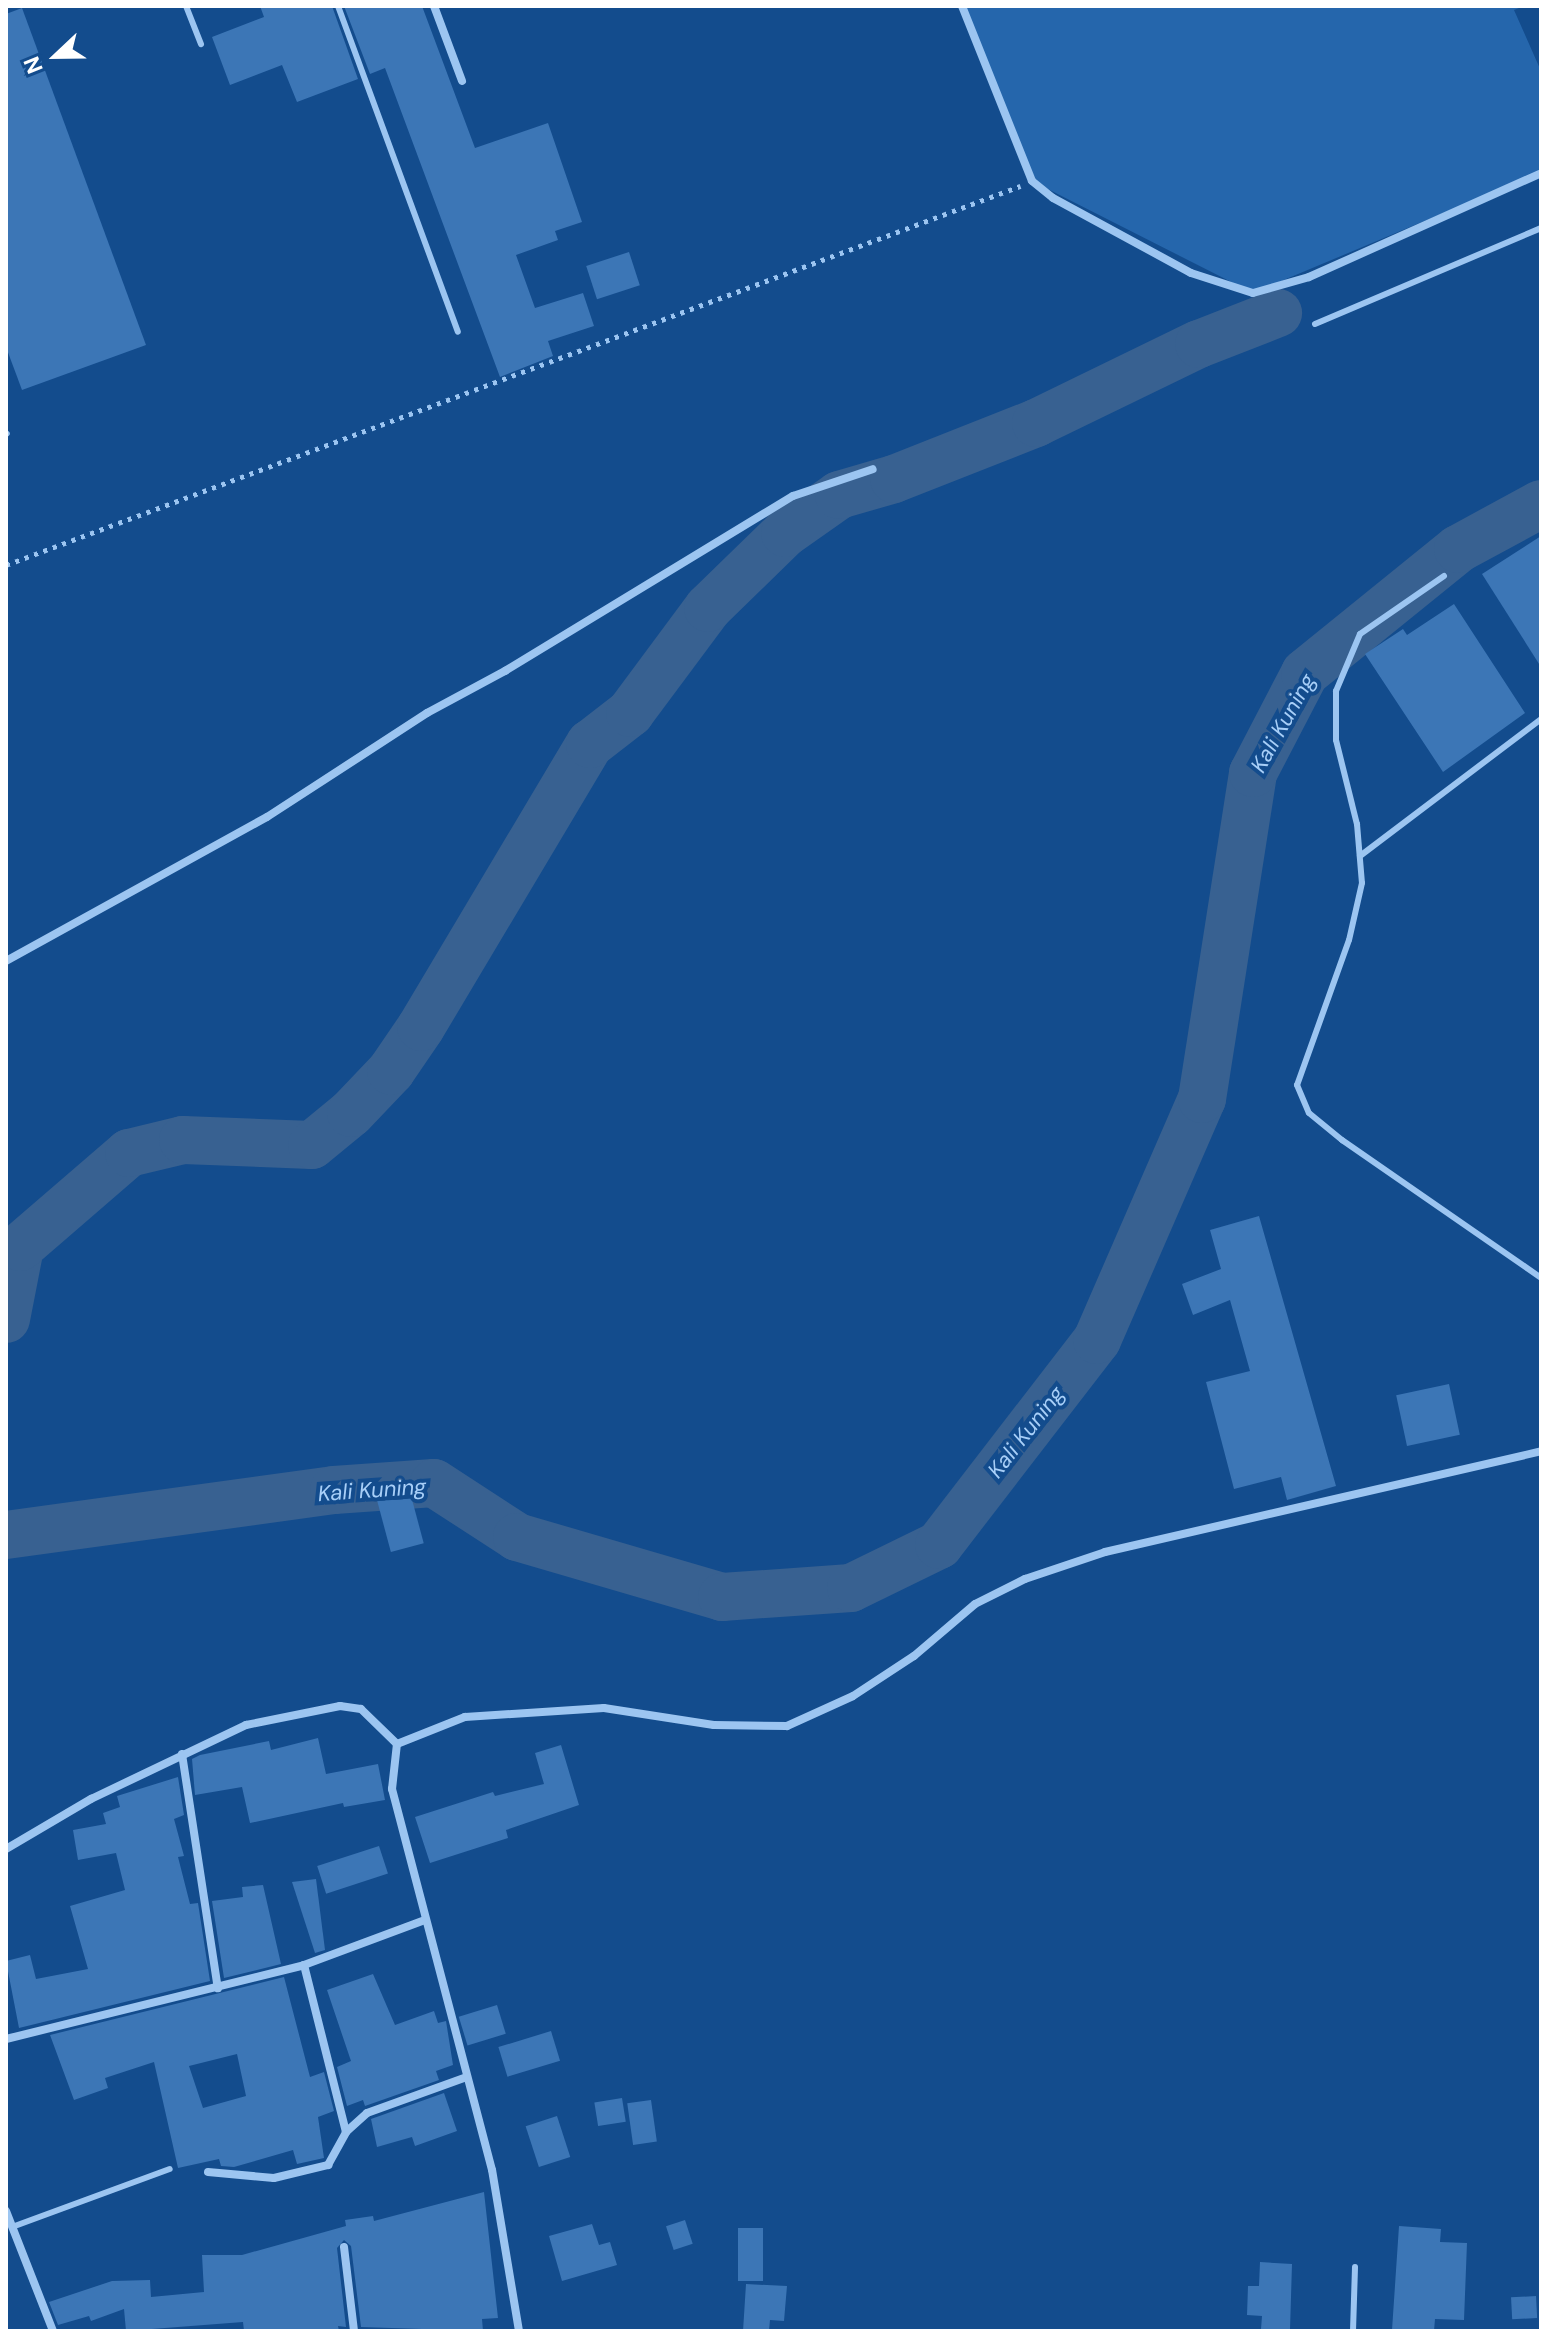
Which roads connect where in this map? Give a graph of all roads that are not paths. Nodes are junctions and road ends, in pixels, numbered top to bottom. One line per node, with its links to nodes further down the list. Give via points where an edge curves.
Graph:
1 (186, 6): 5 (lane)
2 (338, 6): 10 (lane)
3 (434, 6): 6 (street)
4 (962, 6): 7 (street, via 1032,181 1053,198 1191,273 1253,293 1309,277)
5 (201, 44)
6 (462, 81)
7 (1541, 173)
8 (1541, 228): 9 (lane)
9 (1315, 324)
10 (458, 332)
11 (873, 469): 15 (street, via 793,496 427,713 267,817)
12 (1444, 576): 14 (lane, via 1360,634 1336,691 1336,740)
13 (1541, 719): 14 (lane)
14 (1360, 856): 16 (lane, via 1362,883 1349,940 1297,1085 1309,1113)
15 (6, 961)
16 (1541, 1278)
17 (1541, 1451): 18 (street, via 1105,1552 1025,1579 975,1604 914,1656 853,1696 787,1726 714,1725 604,1708 465,1717)
18 (397, 1744): 19 (street, via 361,1709 340,1706 246,1725); 21 (street, via 392,1789)
19 (182, 1754): 20 (street); 23 (street)
20 (6, 1849)
21 (425, 1920): 22 (street); 25 (street)
22 (304, 1965): 23 (street); 26 (street)
23 (218, 1988): 24 (street)
24 (6, 2039)
25 (467, 2077): 26 (street, via 367,2113); 35 (street, via 492,2170)
26 (346, 2132): 28 (street, via 328,2165 274,2178)
27 (170, 2169): 30 (lane)
28 (208, 2172)
29 (6, 2211): 30 (street)
30 (12, 2227): 33 (street)
31 (344, 2247): 34 (street)
32 (1355, 2267): 36 (lane)
33 (53, 2331)
34 (354, 2331)
35 (519, 2331)
36 (1353, 2331)

